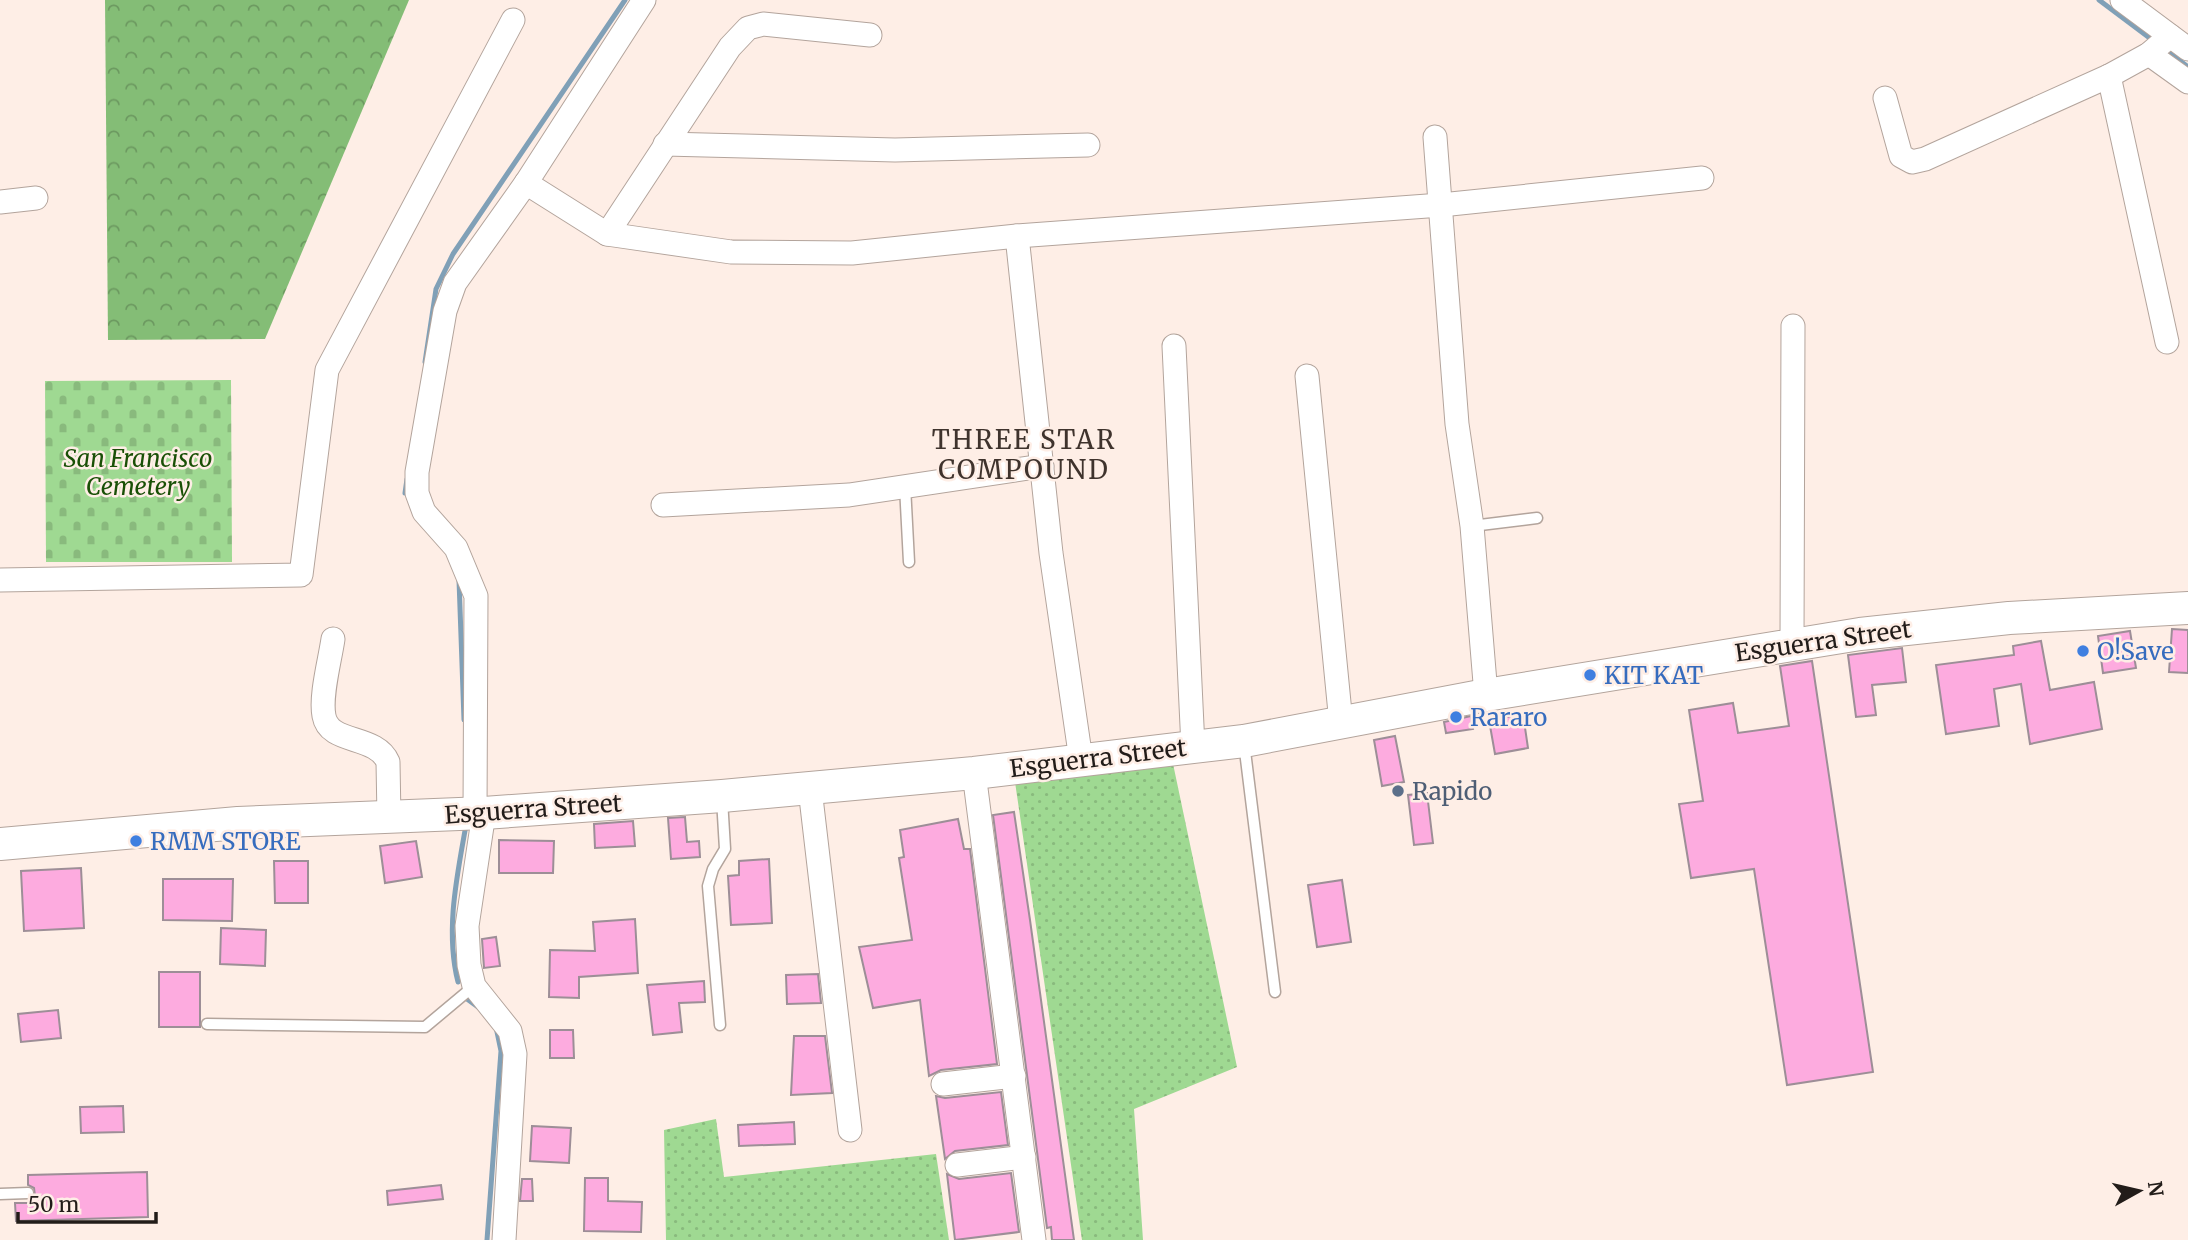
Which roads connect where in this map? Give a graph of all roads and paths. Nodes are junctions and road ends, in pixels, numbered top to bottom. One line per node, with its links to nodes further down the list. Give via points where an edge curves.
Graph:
1 (644, 0): 14 (street)
2 (2122, 0): 5 (street)
3 (513, 20): 30 (street, via 327,370 300,575)
4 (870, 36): 11 (street, via 763,24 748,28 730,47)
5 (2179, 42): 6 (street)
6 (2149, 54): 7 (street); 8 (street)
7 (2109, 76): 9 (street, via 1912,162 1901,156); 21 (street)
8 (2188, 82)
9 (1885, 98)
10 (1435, 137): 17 (street)
11 (665, 144): 12 (street, via 895,150); 18 (street)
12 (1088, 145)
13 (1702, 178): 17 (street)
14 (526, 183): 18 (street); 42 (street, via 450,294 417,472 417,493 424,512 457,548 475,596)
15 (36, 198): 16 (street)
16 (0, 202)
17 (1441, 205): 19 (street); 28 (street, via 1457,424)
18 (607, 234): 19 (street, via 731,252 852,253)
19 (1017, 236): 24 (street)
20 (1793, 326): 33 (street)
21 (2167, 342)
22 (1174, 346): 37 (street)
23 (1307, 376): 35 (street)
24 (1042, 466): 25 (street); 38 (street)
25 (905, 486): 26 (street, via 849,495); 29 (lane)
26 (663, 505)
27 (1537, 518): 28 (lane)
28 (1472, 526): 34 (street)
29 (909, 562)
30 (0, 580)
31 (2188, 608): 33 (main road, Esguerra Street, via 2009,618)
32 (333, 639): 43 (street, via 324,720 333,732 372,744 384,754)
33 (1792, 643): 34 (main road, Esguerra Street)
34 (1486, 695): 35 (main road, Esguerra Street)
35 (1341, 723): 36 (main road, Esguerra Street)
36 (1244, 741): 37 (main road, Esguerra Street); 46 (lane)
37 (1193, 747): 38 (main road, Esguerra Street)
38 (1081, 760): 39 (main road, Esguerra Street)
39 (974, 773): 40 (main road, Esguerra Street); 49 (street)
40 (810, 789): 41 (main road, Esguerra Street); 51 (street)
41 (722, 796): 42 (main road, Esguerra Street); 48 (lane, via 725,849 708,886)
42 (479, 814): 43 (main road, Esguerra Street); 45 (street, via 467,926)
43 (389, 818): 44 (main road, Esguerra Street, via 238,824)
44 (0, 844)
45 (474, 986): 47 (lane, via 425,1027); 56 (street, via 509,1031 515,1054)
46 (1275, 992)
47 (208, 1024)
48 (720, 1025)
49 (1014, 1076): 50 (street); 52 (street)
50 (943, 1084)
51 (850, 1130)
52 (1024, 1157): 53 (street); 57 (street)
53 (957, 1165)
54 (28, 1193): 55 (lane)
55 (0, 1194)
56 (504, 1240)
57 (1034, 1240)

